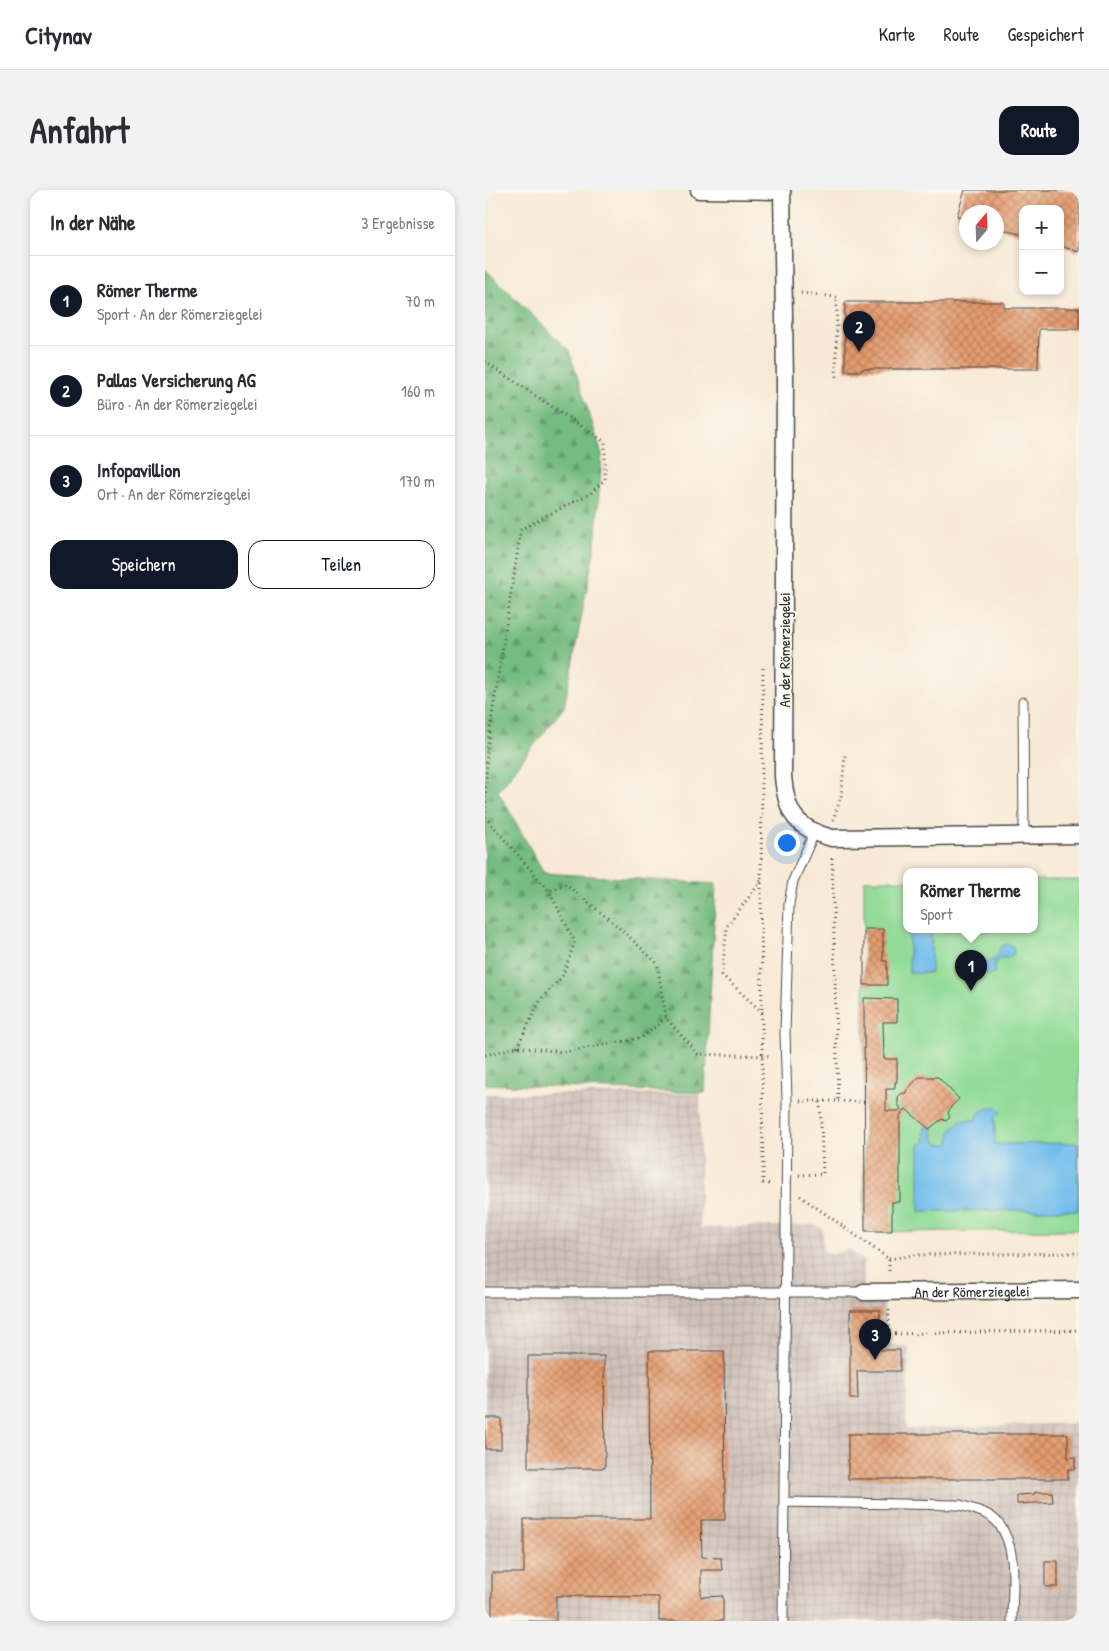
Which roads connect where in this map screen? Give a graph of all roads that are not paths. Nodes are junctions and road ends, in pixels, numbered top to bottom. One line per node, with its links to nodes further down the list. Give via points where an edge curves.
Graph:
1 (699, 190): 2 (street)
2 (782, 190): 4 (street, An der Römerziegelei, via 783,776 785,800 797,820)
3 (1023, 702): 5 (lane)
4 (814, 833): 5 (street, An der Römerziegelei, via 832,838); 9 (lane, via 793,880 789,904 785,1056)
5 (1024, 835): 6 (street, An der Römerziegelei)
6 (1079, 835)
7 (1079, 1290): 10 (street, An der Römerziegelei)
8 (485, 1292): 9 (lane)
9 (786, 1292): 10 (lane); 11 (lane)
10 (864, 1292)
11 (784, 1502): 12 (lane); 13 (lane, via 960,1505 984,1513 998,1522 1008,1543 1012,1560)
12 (783, 1621)
13 (1012, 1621)

